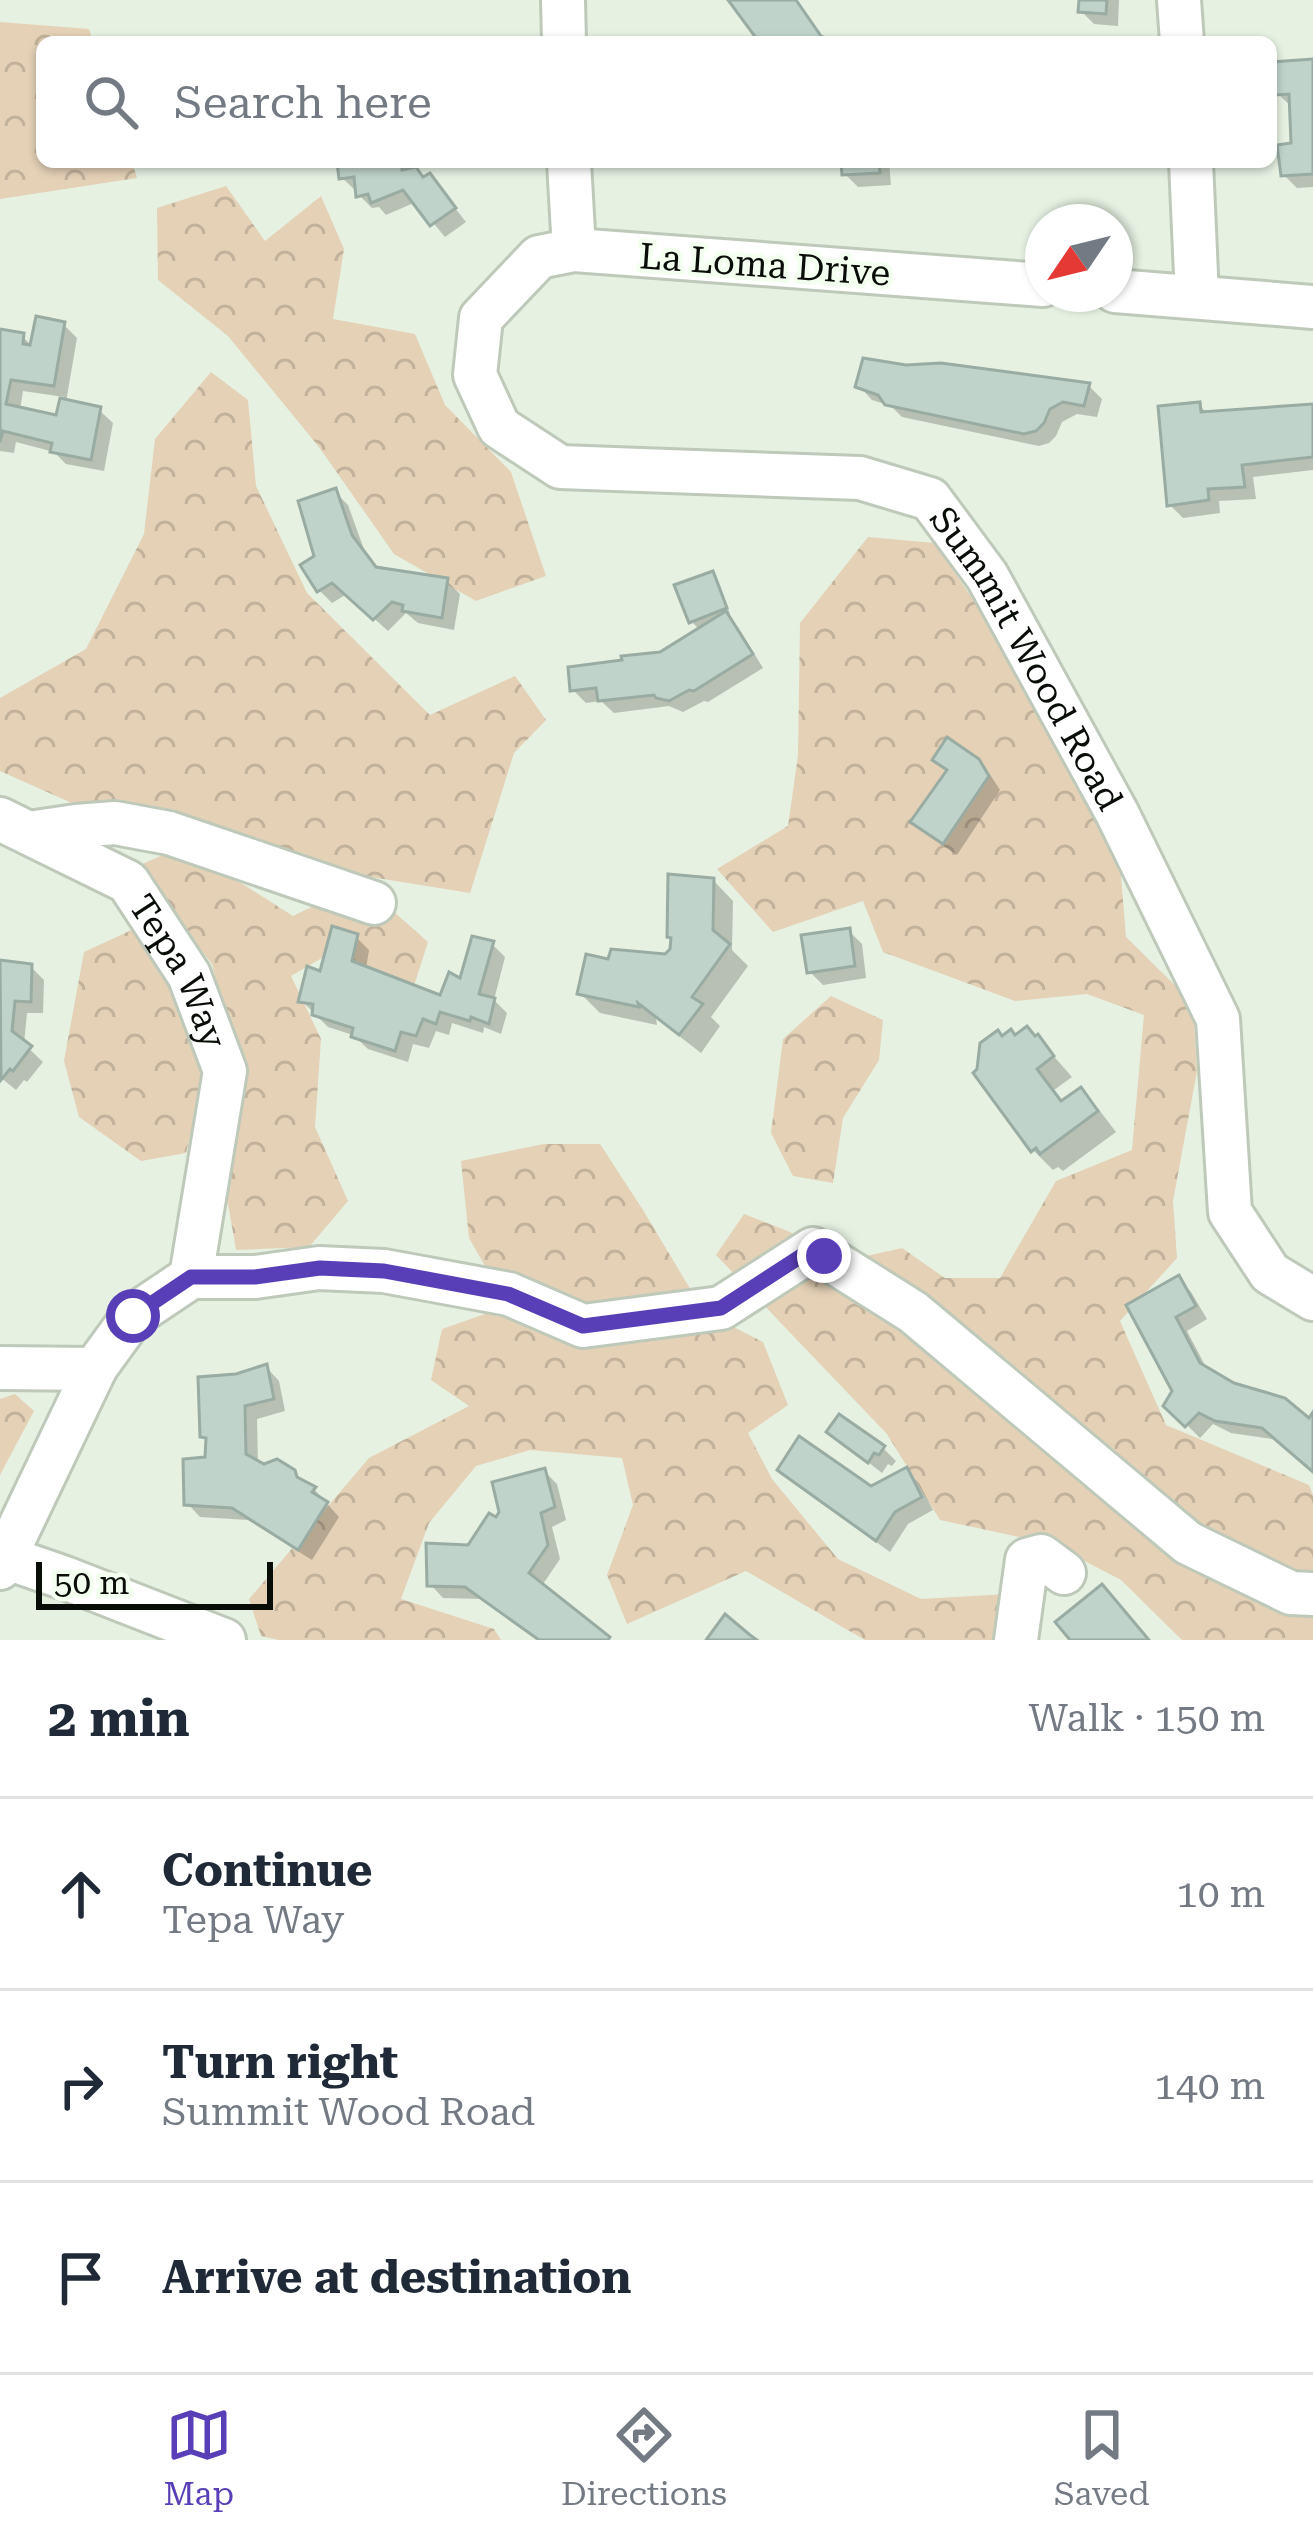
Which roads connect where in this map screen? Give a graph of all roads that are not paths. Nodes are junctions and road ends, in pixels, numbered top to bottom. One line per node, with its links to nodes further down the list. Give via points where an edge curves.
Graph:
1 (562, 0): 3 (street)
2 (1180, 0): 4 (street)
3 (564, 36)
4 (1182, 36)
5 (569, 168): 7 (street)
6 (1191, 168): 10 (street)
7 (574, 250): 8 (street, La Loma Drive); 15 (street, Summit Wood Road, via 538,257 481,318 475,375 500,428 560,466 860,478 930,500 998,595 1218,1019 1230,1212 1270,1273)
8 (1025, 284)
9 (1133, 292): 10 (street)
10 (1197, 297): 11 (street)
11 (1313, 307)
12 (15, 826): 13 (street, via 115,824 169,833); 14 (street, Tepa Way, via 128,882 189,975 225,1071)
13 (374, 903)
14 (191, 1277): 17 (street, via 133,1316); 20 (street, via 384,1271 508,1294 583,1326 721,1308 812,1249 913,1312 1188,1543 1291,1593)
15 (1313, 1299)
16 (0, 1368): 17 (street)
17 (95, 1369): 18 (street)
18 (2, 1563): 21 (street, via 65,1578)
19 (1064, 1573): 22 (street, via 1041,1556 1027,1560)
20 (1313, 1594)
21 (224, 1640)
22 (1016, 1640)

